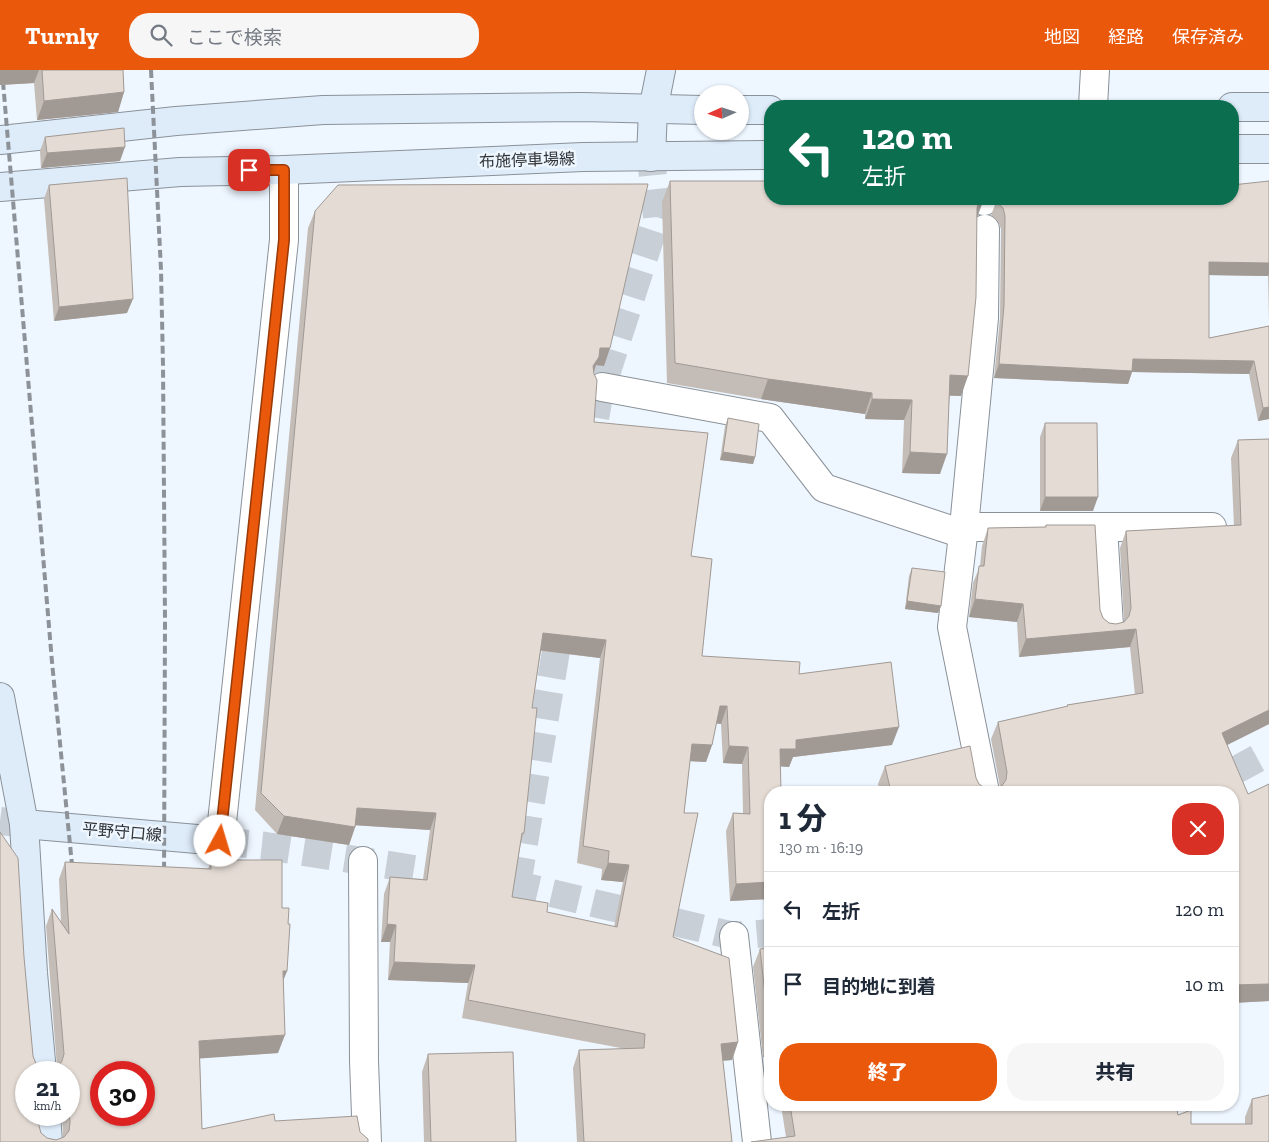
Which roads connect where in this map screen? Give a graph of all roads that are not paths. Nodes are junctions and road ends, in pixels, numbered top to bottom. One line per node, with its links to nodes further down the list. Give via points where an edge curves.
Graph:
1 (661, 70): 6 (main road)
2 (1095, 70): 3 (street)
3 (1093, 100)
4 (1239, 107): 5 (main road)
5 (1269, 107)
6 (653, 110): 7 (main road); 10 (main road, via 583,107 323,110 176,121); 14 (main road)
7 (694, 110)
8 (749, 110): 9 (main road)
9 (764, 110)
10 (0, 140)
11 (1239, 149): 12 (main road)
12 (1269, 149)
13 (764, 155): 14 (main road, 布施停車場線)
14 (651, 158): 15 (main road, 布施停車場線, via 583,157)
15 (284, 170): 16 (main road, 布施停車場線, via 180,172); 26 (street, via 284,240)
16 (0, 187)
17 (985, 229): 21 (street, via 984,318)
18 (602, 387): 21 (street, via 770,418 824,488)
19 (1103, 527): 20 (street); 21 (street); 22 (street)
20 (1212, 527)
21 (964, 531): 24 (street, via 952,627)
22 (1109, 626)
23 (0, 697): 25 (main road)
24 (984, 786)
25 (24, 824): 26 (main road, 平野守口線); 29 (main road)
26 (220, 841)
27 (363, 861): 32 (street)
28 (734, 936): 33 (street)
29 (41, 1061)
30 (47, 1126): 31 (main road)
31 (48, 1142)
32 (367, 1142)
33 (757, 1142)

